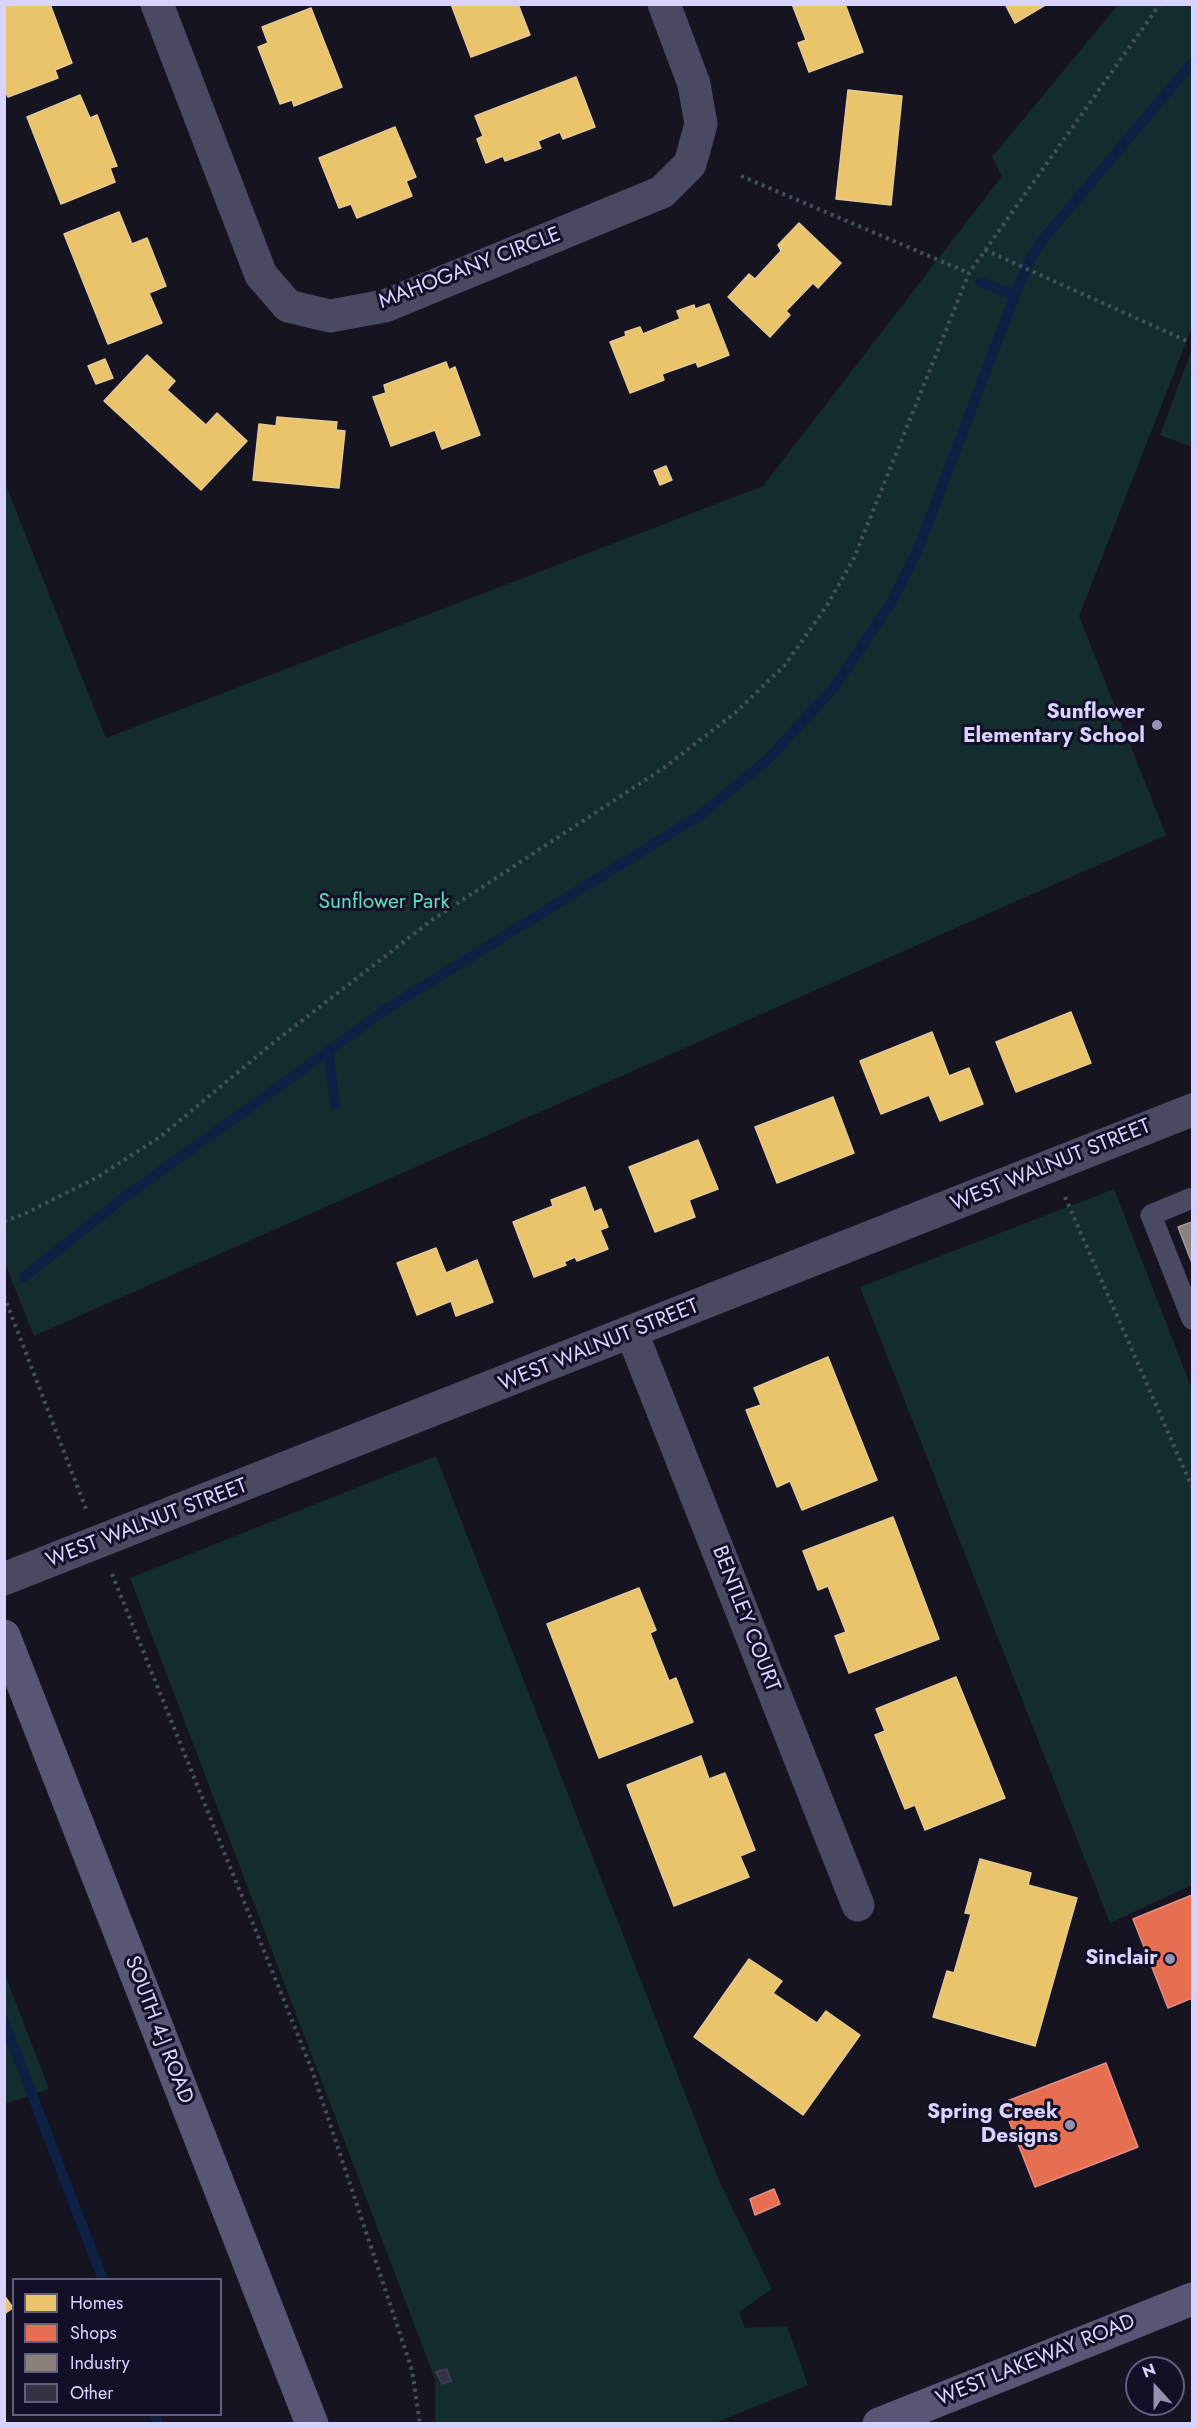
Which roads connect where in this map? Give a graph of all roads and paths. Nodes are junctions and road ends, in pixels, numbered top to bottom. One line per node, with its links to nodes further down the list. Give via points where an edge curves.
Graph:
1 (157, 4): 2 (street, MAHOGANY CIRCLE, via 261,275 288,306 330,316 385,306 662,192 690,164 700,124 694,84)
2 (664, 4)
3 (1160, 4): 5 (path)
4 (741, 176): 6 (path)
5 (985, 250): 6 (path); 7 (path)
6 (969, 273): 11 (path, via 854,558 826,607 785,665 735,713 665,767 432,921 273,1043 160,1137 96,1178)
7 (1187, 341)
8 (1192, 1110): 9 (street, WEST WALNUT STREET)
9 (1052, 1165): 14 (street, WEST WALNUT STREET); 15 (path)
10 (1192, 1198): 13 (lane, via 1151,1215)
11 (4, 1221)
12 (4, 1296): 16 (path)
13 (1192, 1319)
14 (632, 1333): 18 (street, WEST WALNUT STREET); 20 (street, BENTLEY COURT)
15 (1192, 1487)
16 (86, 1510)
17 (113, 1577): 23 (path, via 312,2070 412,2370)
18 (4, 1579)
19 (4, 1636): 22 (main road, SOUTH 4-J ROAD)
20 (858, 1905)
21 (1192, 2299): 24 (main road, WEST LAKEWAY ROAD)
22 (312, 2424)
23 (420, 2424)
24 (879, 2424)

